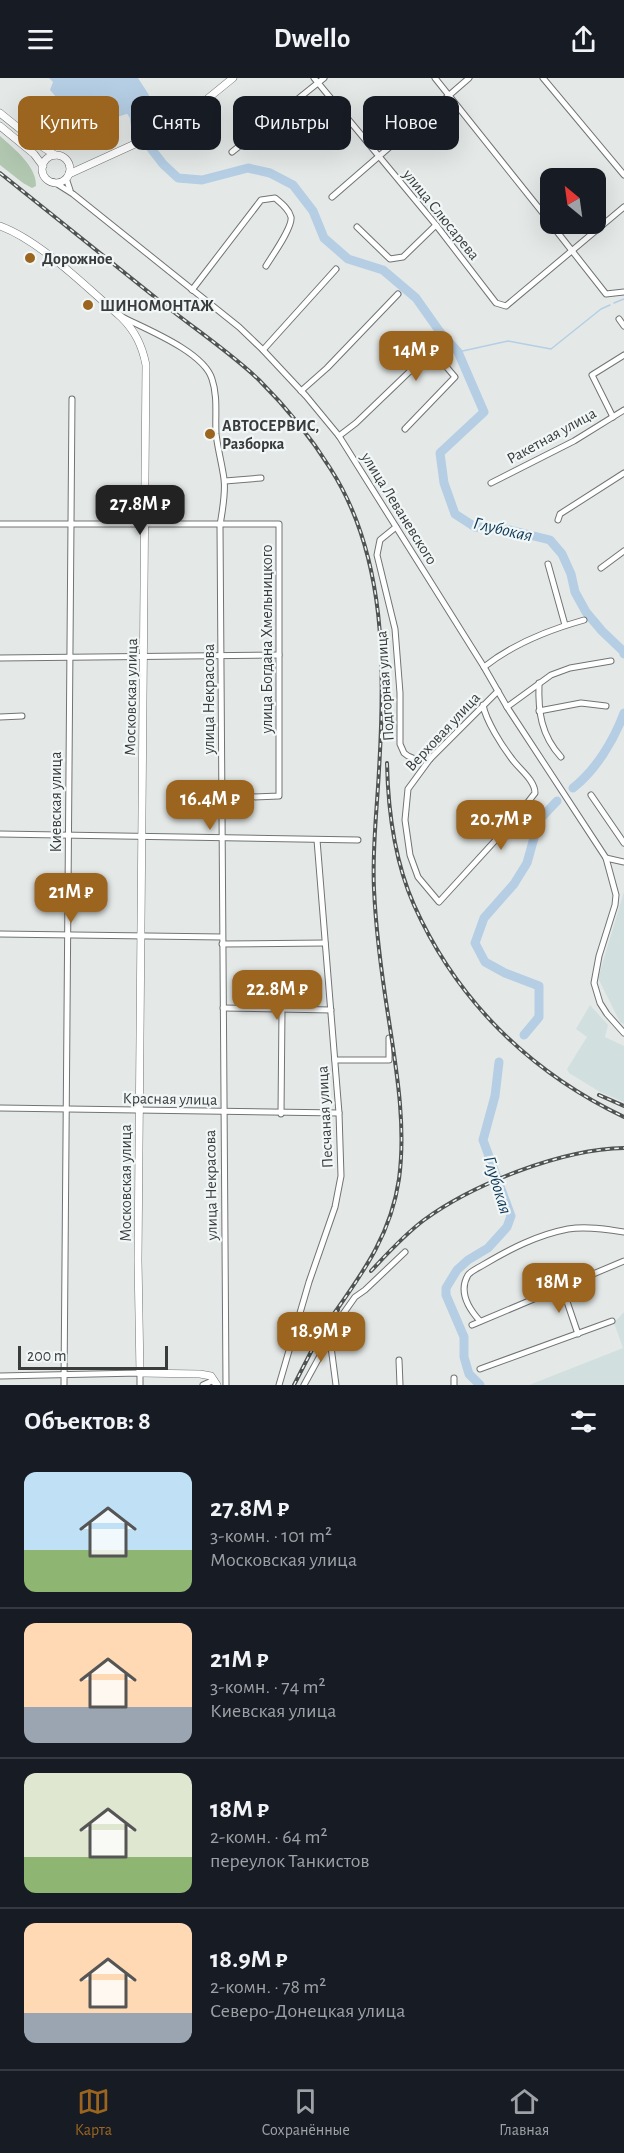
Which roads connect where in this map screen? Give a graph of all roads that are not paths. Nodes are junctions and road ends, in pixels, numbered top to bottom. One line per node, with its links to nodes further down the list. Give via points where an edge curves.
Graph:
1 (324, 78): 6 (street)
2 (435, 78): 7 (street)
3 (469, 78): 7 (street)
4 (543, 78): 16 (street)
5 (229, 79): 15 (main road, via 190,113 159,132)
6 (316, 80): 10 (street); 12 (street, улица Слюсарева)
7 (449, 95): 12 (street); 22 (street)
8 (0, 113): 11 (main road)
9 (0, 126): 14 (main road)
10 (232, 152)
11 (55, 155): 13 (main road); 14 (main road, via 48,157)
12 (379, 157): 20 (street); 23 (street, улица Слюсарева)
13 (68, 162): 15 (main road); 17 (main road)
14 (43, 166): 18 (main road, via 45,176)
15 (86, 166): 17 (main road)
16 (624, 175)
17 (67, 176): 18 (main road); 19 (street, улица Леваневского)
18 (54, 182): 19 (street, улица Леваневского)
19 (73, 194): 30 (street, улица Леваневского)
20 (332, 197)
21 (624, 207): 27 (street)
22 (540, 209)
23 (436, 225): 25 (street, via 403,257 390,259); 27 (street, улица Слюсарева, via 496,303 506,306)
24 (0, 226): 33 (main road, Московская улица, via 30,241)
25 (357, 227)
26 (560, 234): 27 (street)
27 (572, 250): 31 (street, via 606,294)
28 (266, 266): 30 (street, via 290,224 291,216 275,198 261,200)
29 (336, 269): 36 (street)
30 (192, 290): 36 (street, улица Леваневского)
31 (624, 292)
32 (398, 294): 38 (street)
33 (121, 317): 46 (street, улица Некрасова, via 170,340 203,364 212,377); 51 (main road, Московская улица, via 143,349 146,365)
34 (619, 319): 35 (street)
35 (624, 326)
36 (263, 350): 38 (street, улица Леваневского)
37 (624, 355): 41 (street, via 592,375)
38 (301, 391): 43 (street, улица Леваневского)
39 (72, 399): 50 (street, Киевская улица)
40 (624, 410): 41 (street, Ракетная улица)
41 (613, 417): 47 (street, Ракетная улица)
42 (405, 429): 43 (street, via 455,377 432,350)
43 (339, 436): 53 (street, улица Леваневского)
44 (624, 473): 48 (street, via 560,514)
45 (261, 478): 46 (street)
46 (225, 481): 52 (street, улица Некрасова)
47 (490, 483)
48 (558, 520)
49 (0, 524): 50 (street, улица Богдана Хмельницкого)
50 (70, 524): 51 (street, улица Богдана Хмельницкого); 62 (street, Киевская улица)
51 (144, 524): 52 (street, улица Богдана Хмельницкого); 61 (main road, Московская улица)
52 (220, 525): 59 (street, улица Некрасова); 60 (street, улица Богдана Хмельницкого, via 279,524)
53 (396, 527): 65 (street, улица Леваневского); 75 (street, Подгорная улица, via 383,536 377,549 394,629 400,744 408,756)
54 (624, 551): 56 (street)
55 (548, 564): 58 (street)
56 (601, 568)
57 (584, 620): 58 (street)
58 (565, 626): 65 (street, via 506,650)
59 (222, 655): 60 (street); 61 (street); 77 (street, улица Некрасова)
60 (279, 655): 77 (street, улица Богдана Хмельницкого, via 279,796)
61 (145, 656): 62 (street); 80 (main road, Московская улица)
62 (69, 657): 63 (street); 79 (street, Киевская улица)
63 (0, 658)
64 (611, 661): 66 (street, via 570,668)
65 (484, 667): 67 (street, улица Леваневского)
66 (539, 683): 70 (street); 71 (street)
67 (498, 691): 68 (street, Верховая улица); 70 (street, улица Леваневского)
68 (483, 705): 75 (street, Верховая улица); 75 (street, Верховая улица, via 511,759 535,789 533,797 439,902 418,877 405,820 408,789)
69 (606, 706): 71 (street, via 581,703)
70 (507, 707): 85 (street, улица Леваневского)
71 (539, 711): 74 (street, via 546,736)
72 (22, 716): 73 (street)
73 (0, 717)
74 (561, 757)
75 (430, 759)
76 (591, 795): 84 (street)
77 (222, 798): 81 (street, улица Некрасова)
78 (0, 834): 79 (street)
79 (68, 835): 80 (street); 88 (street, Киевская улица)
80 (141, 837): 81 (street); 89 (main road, Московская улица)
81 (222, 838): 82 (street); 90 (street, улица Некрасова)
82 (317, 840): 83 (street); 91 (street, Песчаная улица)
83 (358, 840)
84 (624, 843)
85 (606, 858): 86 (street); 95 (street, улица Леваневского, via 615,887 615,904 594,983 604,1009)
86 (624, 862)
87 (0, 934): 88 (street)
88 (67, 935): 89 (street); 99 (street, Киевская улица)
89 (142, 936): 90 (street); 100 (main road, Московская улица)
90 (222, 940): 91 (street); 92 (street, улица Некрасова)
91 (325, 943): 94 (street, Песчаная улица)
92 (223, 1008): 93 (street); 101 (street, улица Некрасова)
93 (282, 1009): 94 (street); 103 (street)
94 (331, 1010): 97 (street, Песчаная улица)
95 (624, 1034)
96 (389, 1038): 97 (street, via 389,1060)
97 (335, 1060): 102 (street, Песчаная улица)
98 (0, 1108): 99 (street, Красная улица)
99 (66, 1109): 100 (street, Красная улица); 116 (street, Киевская улица)
100 (139, 1110): 101 (street, Красная улица); 115 (main road, Московская улица)
101 (223, 1112): 103 (street, Красная улица); 122 (street, улица Некрасова)
102 (339, 1113): 103 (street, Красная улица); 123 (street, Песчаная улица, via 341,1176 335,1207)
103 (281, 1114)
104 (624, 1232): 108 (street, via 567,1230 535,1238 469,1274 465,1298)
105 (405, 1252): 112 (street, via 355,1297)
106 (624, 1261): 107 (street)
107 (562, 1287): 108 (street); 111 (street)
108 (480, 1321): 110 (street)
109 (612, 1321): 111 (street)
110 (472, 1325)
111 (578, 1334): 114 (street)
112 (330, 1338): 124 (street); 125 (street)
113 (399, 1360): 126 (street)
114 (480, 1370)
115 (140, 1373): 116 (street); 118 (main road, via 200,1374 211,1376); 120 (street, Московская улица)
116 (64, 1375): 117 (street); 119 (street, Киевская улица)
117 (0, 1376)
118 (216, 1383): 121 (street)
119 (64, 1385)
120 (140, 1385)
121 (203, 1385)
122 (226, 1385)
123 (279, 1385)
124 (304, 1385)
125 (336, 1385)
126 (400, 1385)

